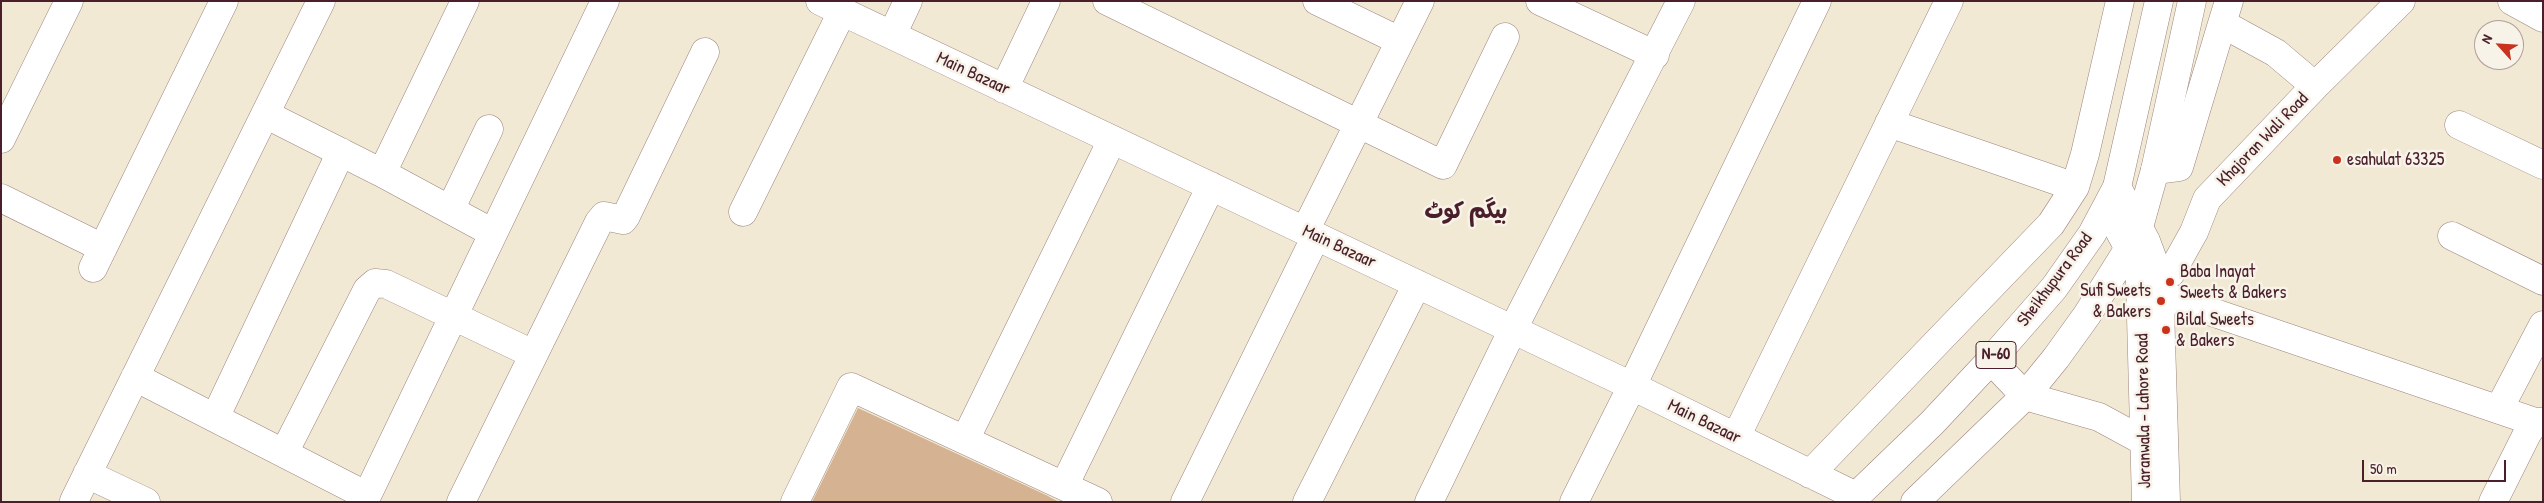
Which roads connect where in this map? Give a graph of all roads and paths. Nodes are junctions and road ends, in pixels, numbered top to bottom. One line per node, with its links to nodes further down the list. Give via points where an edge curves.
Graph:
1 (69, 1): 36 (main road)
2 (224, 1): 44 (main road, via 98,258)
3 (321, 1): 31 (main road)
4 (465, 1): 41 (main road)
5 (605, 1): 48 (main road)
6 (908, 1): 24 (main road)
7 (1046, 1): 30 (main road)
8 (1107, 1): 33 (main road)
9 (1317, 1): 26 (main road)
10 (1420, 1): 26 (main road)
11 (1681, 1): 28 (main road)
12 (1817, 1): 61 (main road)
13 (1949, 1): 32 (main road)
14 (2120, 1): 43 (main road)
15 (2159, 1): 45 (main road, Sheikhupura Road)
16 (2192, 1): 40 (main road)
17 (2229, 1): 23 (main road)
18 (2402, 1): 29 (main road, Khajoran Wali Road)
19 (2512, 1): 22 (main road)
20 (1551, 4): 28 (main road)
21 (831, 6): 24 (main road, Main Bazaar); 47 (main road)
22 (2543, 18)
23 (2222, 28): 29 (main road, via 2234,30 2276,53); 40 (main road, via 2179,166)
24 (892, 35): 30 (main road, Main Bazaar)
25 (1505, 37): 33 (main road, via 1443,165)
26 (1400, 41): 33 (main road)
27 (705, 52): 58 (main road, via 626,216 623,220 604,216 599,222)
28 (1655, 55): 57 (main road)
29 (2315, 86): 54 (main road, Khajoran Wali Road, via 2207,198 2194,232 2171,273)
30 (1004, 89): 37 (main road, Main Bazaar)
31 (265, 114): 38 (main road); 60 (main road)
32 (1889, 123): 43 (main road); 66 (main road)
33 (1359, 124): 49 (main road)
34 (2458, 125): 39 (main road)
35 (489, 129): 46 (main road)
36 (1, 139)
37 (1112, 140): 42 (main road, Main Bazaar); 67 (main road)
38 (341, 152): 41 (main road); 64 (main road)
39 (2543, 165)
40 (2155, 170): 51 (main road)
41 (382, 173): 46 (main road)
42 (1211, 186): 49 (main road, Main Bazaar); 72 (main road)
43 (2075, 187): 71 (main road, via 2051,224 2020,258)
44 (1, 198)
45 (2112, 198): 51 (main road, Jaranwala - Lahore Road); 59 (main road, Sheikhupura Road / N-60, via 2075,260)
46 (450, 210): 48 (main road)
47 (743, 212)
48 (493, 233): 55 (main road)
49 (1310, 234): 53 (main road, Main Bazaar); 80 (main road)
50 (2452, 236): 52 (main road)
51 (2134, 237): 54 (main road, Jaranwala - Lahore Road); 62 (main road, N-60, via 2087,315)
52 (2543, 281)
53 (1417, 284): 57 (main road, Main Bazaar); 81 (main road)
54 (2150, 287): 63 (main road); 68 (main road, Jaranwala - Lahore Road); 86 (main road, Jaranwala - Lahore Road)
55 (453, 315): 58 (main road); 69 (main road, via 386,284 375,283 367,290); 73 (main road)
56 (2543, 325): 63 (main road)
57 (1513, 330): 61 (main road, Main Bazaar); 82 (main road)
58 (533, 354): 77 (main road)
59 (1992, 360): 62 (main road); 74 (main road, Sheikhupura Road / N-60)
60 (135, 377): 64 (main road); 70 (main road)
61 (1632, 386): 66 (main road, Main Bazaar); 83 (main road)
62 (2025, 396): 68 (main road, via 2099,417); 84 (main road, N-60)
63 (2499, 410): 65 (main road)
64 (214, 418): 69 (main road)
65 (2539, 422): 87 (main road, via 2527,434)
66 (1736, 437): 71 (main road, Main Bazaar)
67 (965, 440): 72 (main road); 78 (main road, via 850,387)
68 (2145, 442): 85 (main road, Jaranwala - Lahore Road)
69 (284, 453): 73 (main road)
70 (87, 474): 75 (main road); 76 (main road)
71 (1810, 474): 74 (main road, Main Bazaar)
72 (1064, 486): 79 (main road)
73 (365, 499)
74 (1853, 499)
75 (74, 501)
76 (146, 502)
77 (461, 502)
78 (795, 502)
79 (1098, 502)
80 (1185, 502)
81 (1307, 502)
82 (1429, 502)
83 (1574, 502)
84 (1915, 502)
85 (2146, 502)
86 (2166, 502)
87 (2493, 502)

